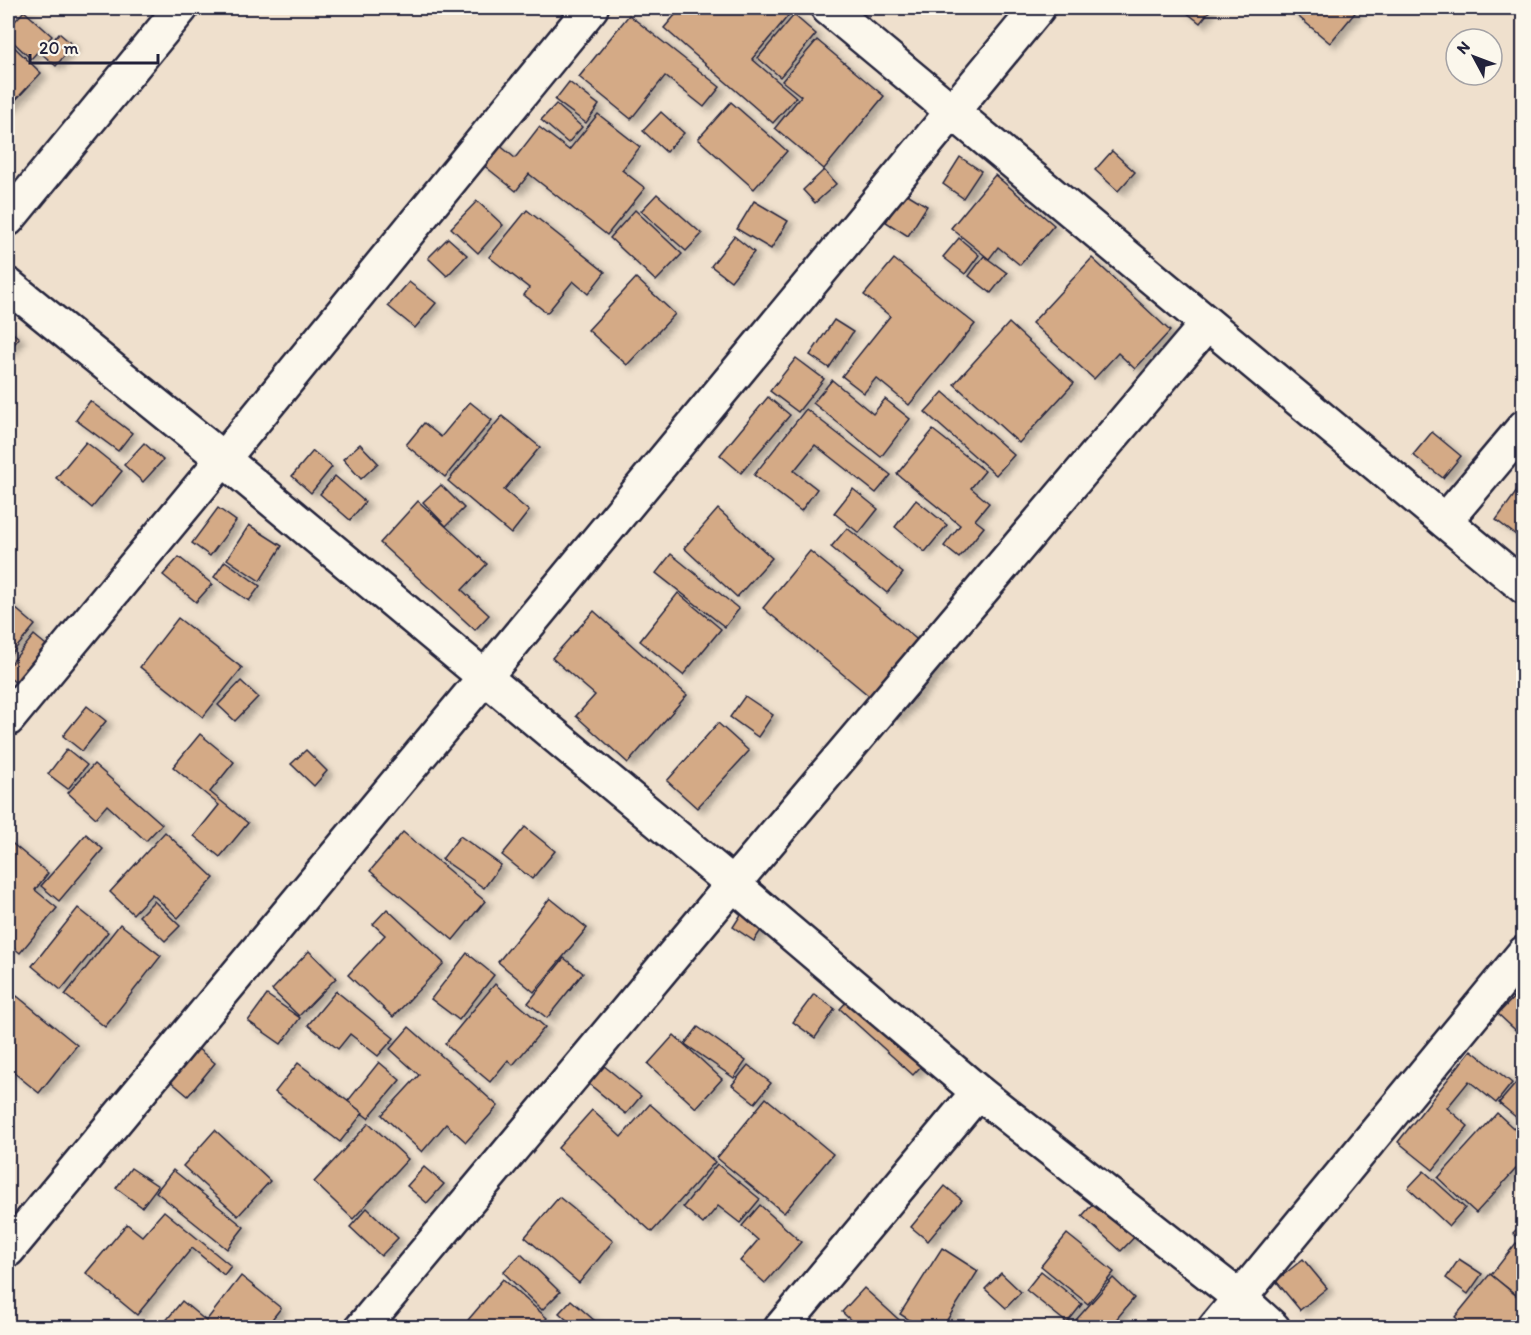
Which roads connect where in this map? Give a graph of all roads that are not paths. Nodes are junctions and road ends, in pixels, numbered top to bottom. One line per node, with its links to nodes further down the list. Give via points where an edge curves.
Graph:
1 (181, 8): 6 (street)
2 (591, 8): 10 (street)
3 (828, 8): 5 (street)
4 (1038, 8): 5 (street)
5 (952, 111): 8 (street); 13 (street)
6 (8, 219)
7 (8, 285): 10 (street)
8 (1207, 324): 11 (street); 15 (street)
9 (1524, 428): 11 (street)
10 (223, 459): 13 (street); 14 (street)
11 (1445, 522): 12 (street)
12 (1524, 587)
13 (484, 678): 15 (street); 18 (street)
14 (8, 719)
15 (733, 884): 17 (street); 20 (street)
16 (1524, 953): 19 (street)
17 (978, 1092): 19 (street); 21 (street)
18 (8, 1250)
19 (1240, 1298): 22 (street); 23 (street)
20 (362, 1328)
21 (781, 1328)
22 (1215, 1328)
23 (1273, 1328)

